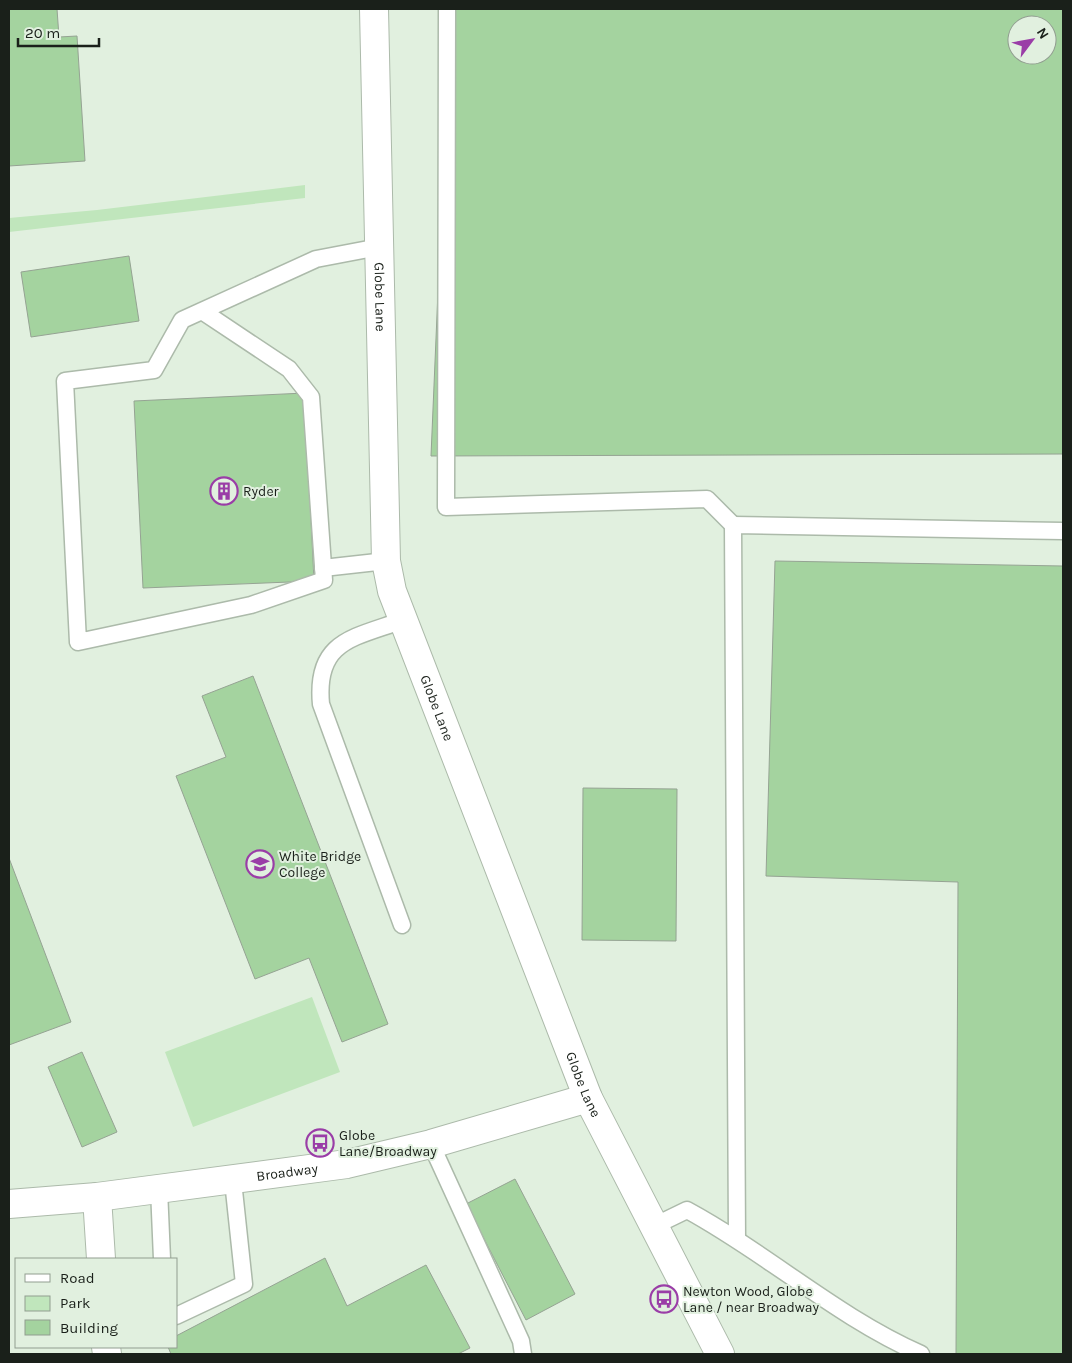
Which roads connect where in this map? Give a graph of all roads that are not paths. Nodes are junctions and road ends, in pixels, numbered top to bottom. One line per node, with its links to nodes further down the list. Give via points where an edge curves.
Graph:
1 (374, 9): 3 (street, Globe Lane)
2 (447, 9): 5 (lane, via 446,507 707,499)
3 (379, 247): 4 (lane, via 316,259); 7 (street, Globe Lane)
4 (202, 311): 8 (lane, via 289,368 311,397); 8 (lane, via 182,320 154,370 65,381 78,642 251,605 324,580)
5 (733, 525): 6 (lane); 18 (lane)
6 (1063, 531)
7 (386, 561): 8 (lane); 9 (street, Globe Lane, via 392,591)
8 (323, 568)
9 (403, 620): 10 (lane, via 344,642 331,653 319,684 321,704); 11 (street, Globe Lane)
10 (402, 925)
11 (588, 1098): 12 (street, Broadway); 17 (street, Globe Lane)
12 (431, 1144): 13 (street, Broadway, via 347,1164); 22 (lane, via 521,1341)
13 (233, 1181): 14 (street, Broadway); 21 (lane, via 244,1284)
14 (159, 1189): 15 (street, Broadway); 20 (lane)
15 (97, 1197): 16 (street, Broadway); 19 (street)
16 (9, 1204)
17 (654, 1226): 18 (lane, via 688,1210); 23 (street, Globe Lane)
18 (737, 1239): 24 (lane, via 884,1338)
19 (101, 1258)
20 (162, 1258)
21 (178, 1315)
22 (523, 1354)
23 (720, 1354)
24 (920, 1354)

